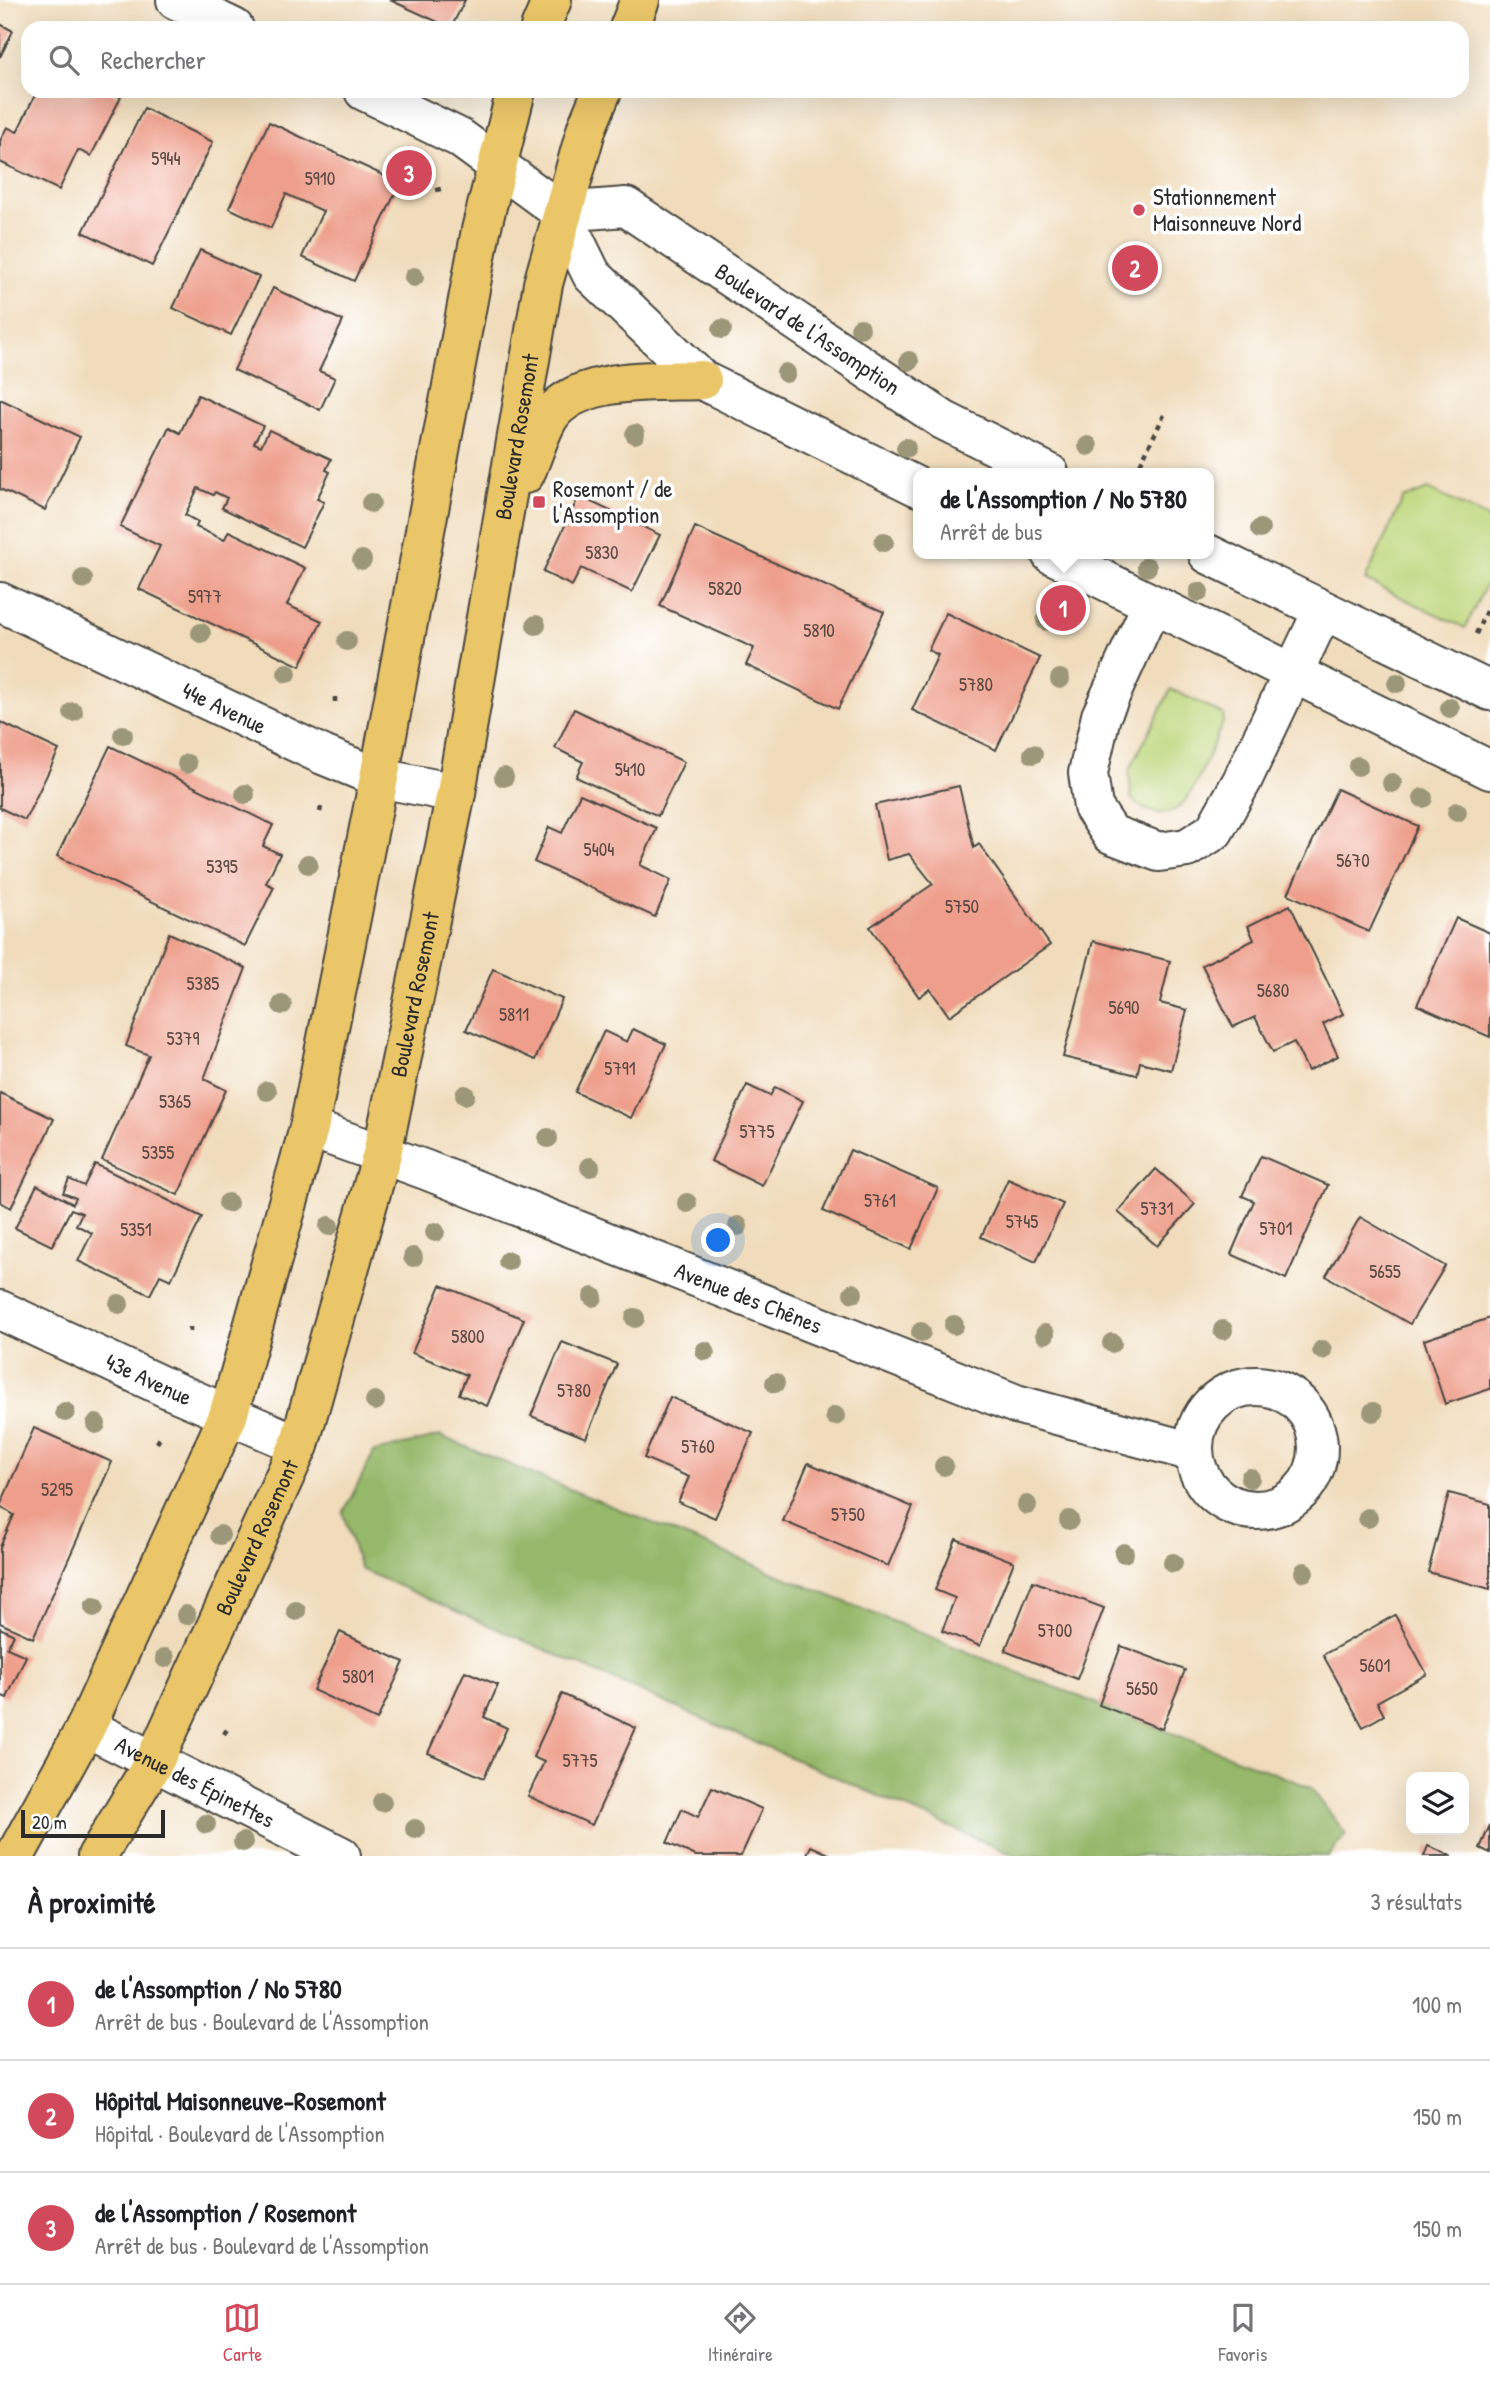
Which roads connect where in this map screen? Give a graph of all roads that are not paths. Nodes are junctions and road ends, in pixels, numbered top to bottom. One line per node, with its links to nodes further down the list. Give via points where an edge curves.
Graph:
1 (176, 0): 4 (street)
2 (552, 0): 5 (main road)
3 (640, 0): 6 (main road)
4 (220, 21)
5 (543, 21)
6 (631, 21)
7 (378, 98): 10 (street, via 460,138)
8 (514, 98): 10 (main road)
9 (599, 98): 11 (main road, Boulevard Rosemont)
10 (496, 164): 11 (street); 24 (main road)
11 (561, 212): 12 (street, via 592,275); 13 (street, Boulevard de l'Assomption, via 625,206 943,420); 15 (main road, Boulevard Rosemont, via 538,305)
12 (702, 380): 14 (street); 15 (main road, via 626,383 569,397 549,418)
13 (1039, 468)
14 (913, 485)
15 (500, 535): 25 (main road, Boulevard Rosemont)
16 (1214, 557): 20 (street)
17 (1061, 559): 19 (street)
18 (0, 602): 24 (street, 44e Avenue)
19 (1152, 604): 21 (street); 21 (street, via 1101,716 1087,773 1093,807 1111,834 1159,852 1187,848 1214,831)
20 (1322, 612): 21 (street); 22 (street)
21 (1293, 673): 23 (street)
22 (1490, 691)
23 (1490, 770)
24 (379, 778): 25 (street, 44e Avenue); 26 (main road)
25 (456, 793): 27 (main road, Boulevard Rosemont)
26 (309, 1128): 27 (street, Avenue des Chênes); 29 (main road)
27 (382, 1154): 30 (main road, Boulevard Rosemont); 31 (street, Avenue des Chênes, via 1016,1404)
28 (0, 1310): 29 (street, 43e Avenue)
29 (228, 1416): 30 (street, 43e Avenue); 32 (main road)
30 (299, 1445): 33 (main road, Boulevard Rosemont)
31 (1194, 1452)
32 (86, 1727): 33 (street, Avenue des Épinettes); 34 (main road)
33 (155, 1760): 35 (main road, Boulevard Rosemont); 36 (street, Avenue des Épinettes)
34 (15, 1856)
35 (97, 1856)
36 (341, 1856)

